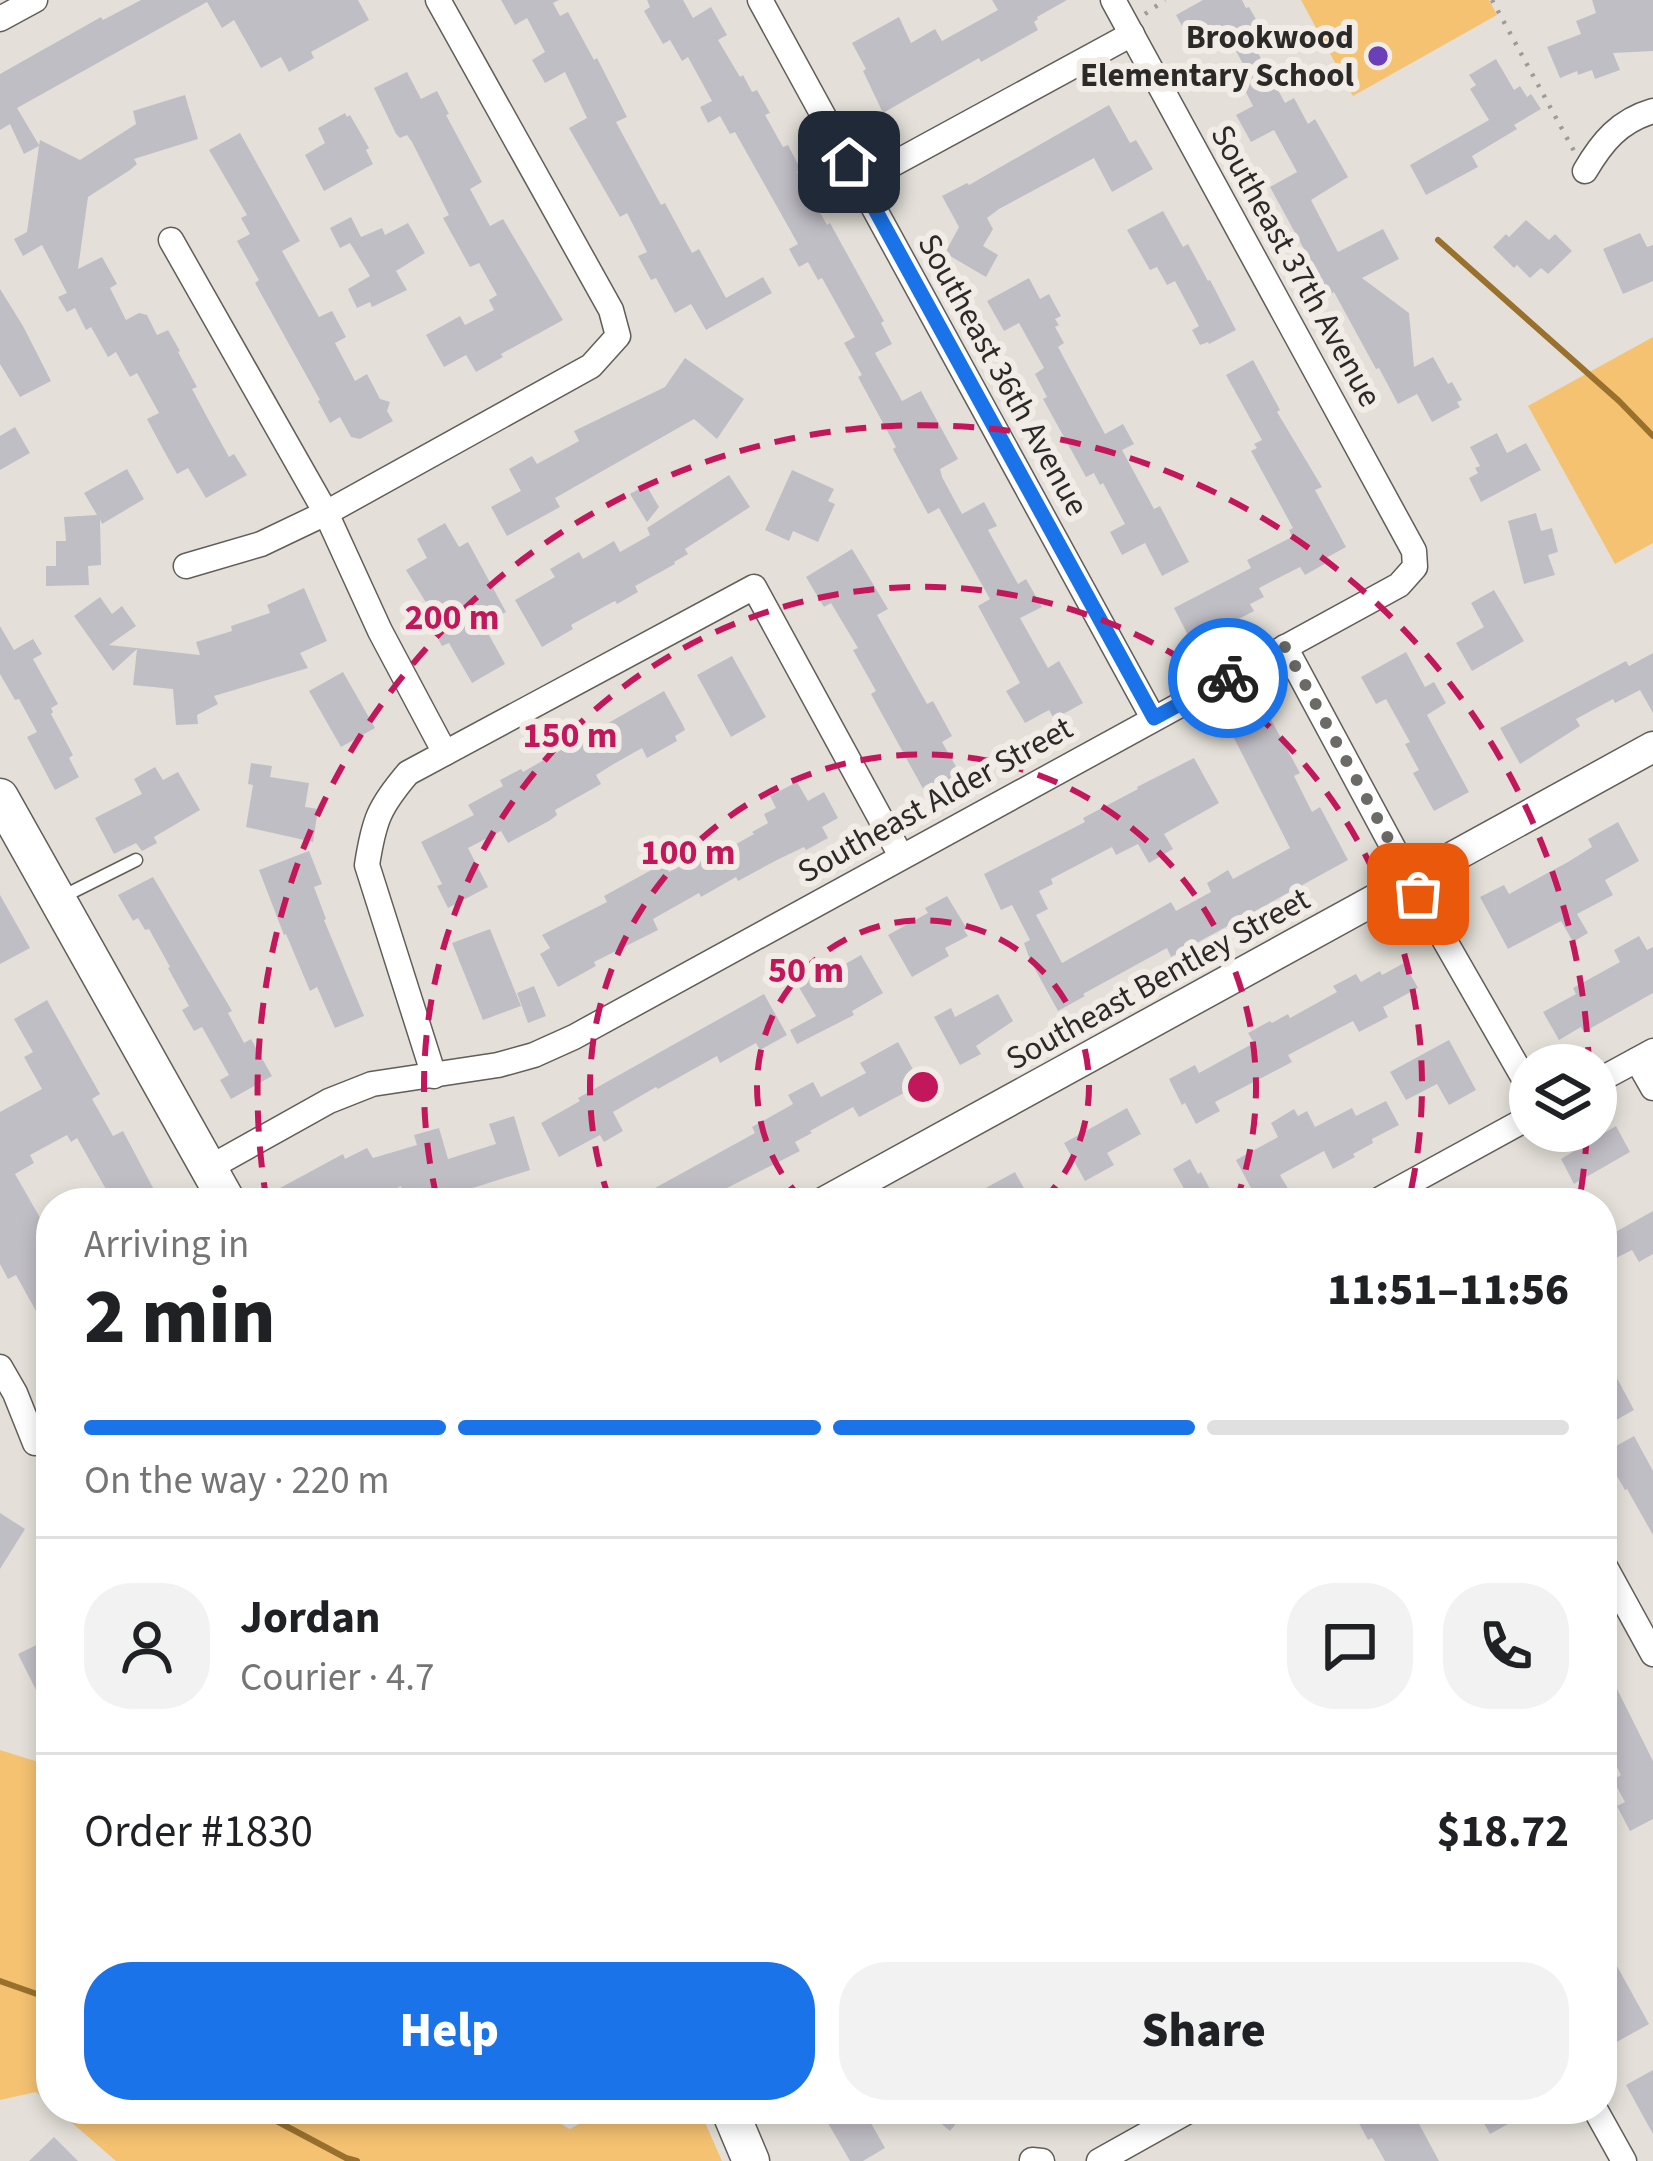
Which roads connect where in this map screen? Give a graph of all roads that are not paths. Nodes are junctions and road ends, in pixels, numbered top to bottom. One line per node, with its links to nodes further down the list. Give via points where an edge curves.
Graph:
1 (35, 0): 5 (street)
2 (438, 0): 11 (street, via 611,310 618,336 591,366)
3 (760, 0): 9 (street, Southeast 36th Avenue)
4 (1113, 0): 6 (street, Southeast 37th Avenue)
5 (0, 19)
6 (1132, 34): 9 (street); 13 (street, Southeast 37th Avenue, via 1414,551)
7 (1653, 111): 8 (street, via 1604,139)
8 (1585, 171)
9 (860, 182): 15 (street, Southeast 36th Avenue)
10 (171, 240): 11 (street)
11 (326, 514): 12 (street); 17 (street)
12 (186, 566)
13 (1414, 566): 14 (street, Southeast Alder Street, via 1399,585)
14 (1285, 647): 15 (street, Southeast Alder Street); 21 (street)
15 (1154, 718): 19 (street, Southeast Alder Street)
16 (1653, 747): 21 (street, Southeast Bentley Street)
17 (446, 753): 19 (street, via 754,586); 26 (street, via 408,773 383,802 367,865)
18 (0, 797): 22 (main road)
19 (901, 856): 26 (street, Southeast Alder Street, via 574,1037 534,1055)
20 (136, 860): 22 (lane)
21 (1411, 881): 23 (street); 31 (street, Southeast Bentley Street)
22 (57, 899): 29 (main road)
23 (1509, 1052)
24 (1645, 1056): 25 (street); 27 (street)
25 (1617, 1071)
26 (434, 1076): 29 (street, Southeast Alder Street, via 373,1084 329,1101)
27 (1653, 1088)
28 (1509, 1131): 32 (street)
29 (208, 1168): 30 (main road)
30 (219, 1188)
31 (850, 1188)
32 (1416, 1188)
33 (0, 1366): 34 (street)
34 (35, 1443)
35 (1617, 1588): 36 (street)
36 (1653, 1654)
37 (735, 2124): 41 (main road)
38 (1165, 2124): 43 (street)
39 (1603, 2124): 44 (street)
40 (1032, 2160): 42 (street)
41 (751, 2161)
42 (1042, 2161)
43 (1099, 2161)
44 (1624, 2161)

